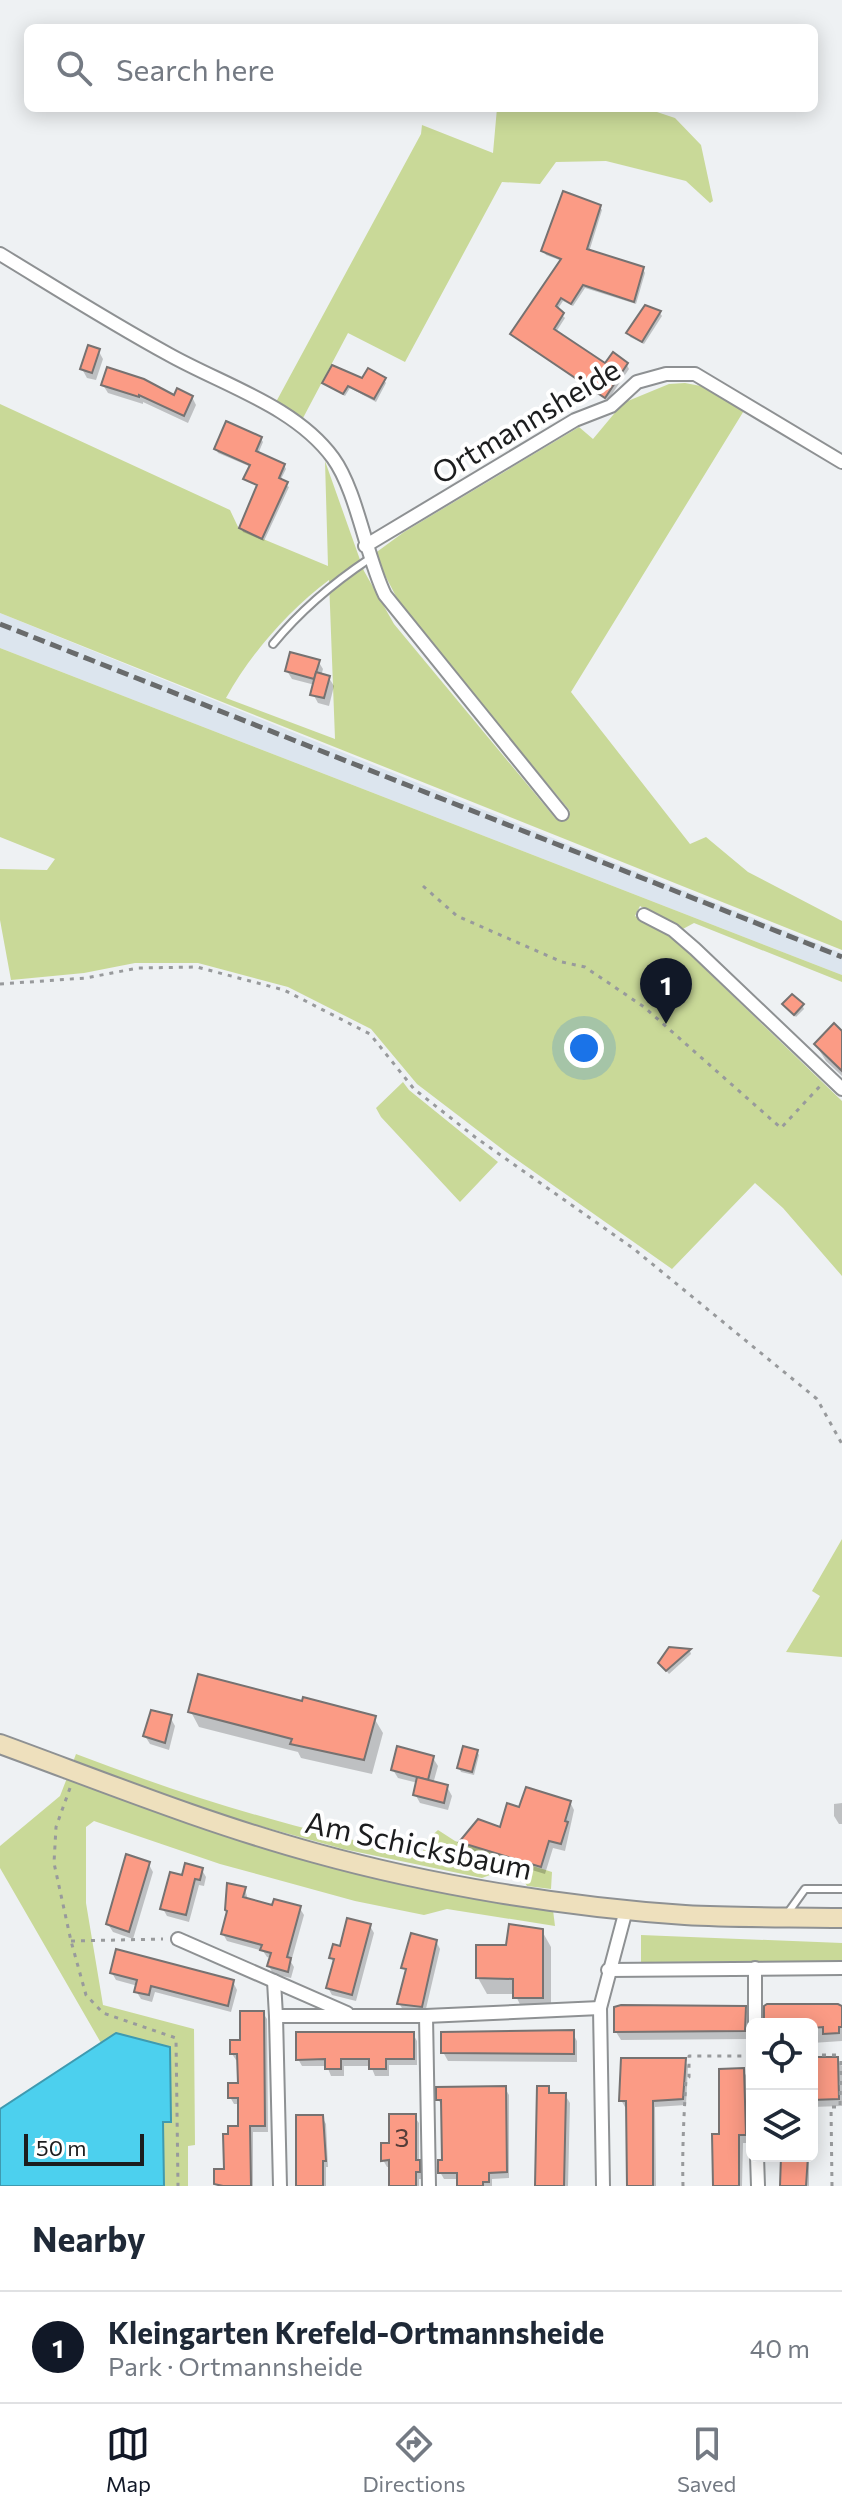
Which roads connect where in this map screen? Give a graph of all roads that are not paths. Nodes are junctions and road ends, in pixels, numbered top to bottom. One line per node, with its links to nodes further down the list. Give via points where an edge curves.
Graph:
1 (0, 254): 3 (street, via 168,354 293,420 334,460)
2 (842, 462): 3 (street, Ortmannsheide, via 695,374 666,374 637,382 611,406 575,420)
3 (367, 552): 4 (lane); 5 (street, via 401,617)
4 (273, 644)
5 (562, 814)
6 (644, 915): 7 (street, via 695,949)
7 (842, 1089)
8 (0, 1744): 10 (street, Am Schicksbaum, via 316,1854 476,1887)
9 (842, 1889): 11 (lane, via 805,1889)
10 (626, 1910): 11 (street, Am Schicksbaum); 16 (street)
11 (785, 1917): 12 (street, Am Schicksbaum)
12 (842, 1918)
13 (178, 1939): 17 (street)
14 (755, 1968): 15 (street); 16 (street); 22 (street)
15 (842, 1968)
16 (608, 1970): 18 (street)
17 (274, 1981): 19 (street); 20 (street)
18 (600, 2008): 21 (street); 26 (street)
19 (276, 2016): 20 (street); 24 (street)
20 (354, 2016): 21 (street)
21 (426, 2016): 25 (street)
22 (755, 2018)
23 (757, 2162): 27 (street)
24 (280, 2186)
25 (429, 2186)
26 (603, 2186)
27 (758, 2186)

